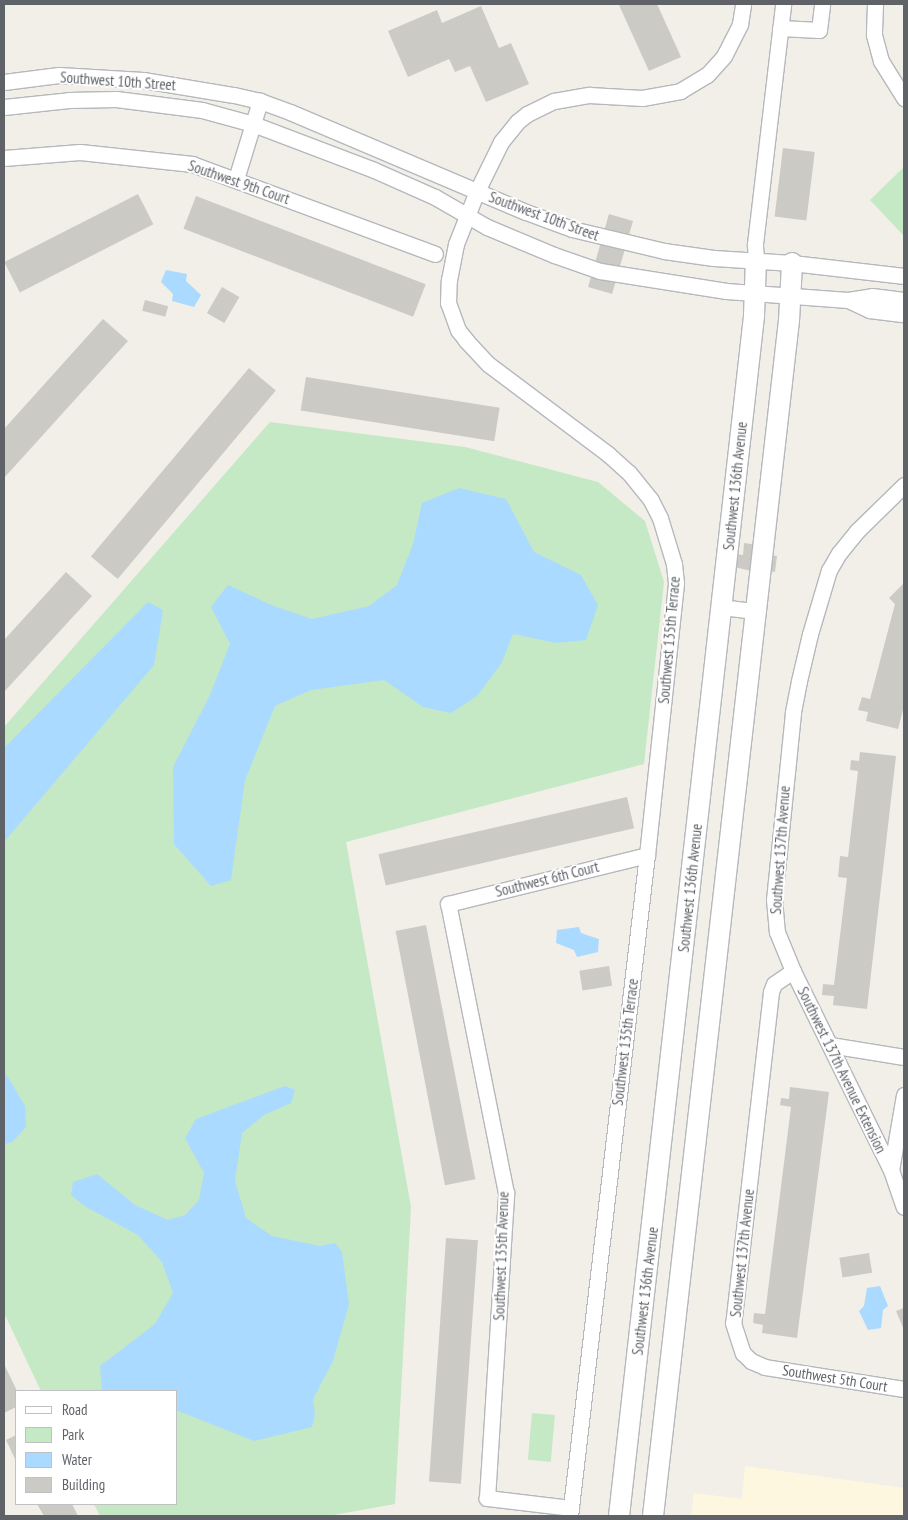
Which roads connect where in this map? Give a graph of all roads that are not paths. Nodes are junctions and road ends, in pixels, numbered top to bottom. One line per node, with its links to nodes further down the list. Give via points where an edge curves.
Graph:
1 (743, 4): 13 (street, Southwest 135th Terrace, via 740,24 731,45 715,66 694,84 658,97 589,95 554,101 538,108 508,131)
2 (783, 4): 5 (street)
3 (822, 4): 5 (street, via 819,30)
4 (875, 4): 7 (street, via 874,35 881,61)
5 (780, 28): 16 (street)
6 (4, 82): 8 (street, Southwest 10th Street, via 59,76 143,80)
7 (904, 98)
8 (260, 101): 10 (street); 13 (street, Southwest 10th Street)
9 (4, 107): 10 (street, Southwest 10th Street, via 69,100 116,100 202,110)
10 (254, 124): 12 (street); 14 (street, Southwest 10th Street, via 374,170 435,196)
11 (4, 158): 12 (street, Southwest 9th Court, via 89,153 192,164)
12 (236, 179): 15 (street, Southwest 9th Court)
13 (477, 191): 14 (street, Southwest 135th Terrace); 16 (street, Southwest 10th Street, via 572,229 614,240 664,251)
14 (468, 215): 19 (street, Southwest 10th Street, via 487,227 600,271 651,281); 27 (street, Southwest 135th Terrace, via 456,244 449,280 448,303 458,330 488,364 629,473 655,507 670,544 676,584)
15 (436, 254)
16 (756, 260): 17 (street, Southwest 10th Street); 19 (street, Southwest 136th Avenue)
17 (792, 263): 18 (street, Southwest 10th Street); 20 (street)
18 (904, 276)
19 (756, 293): 20 (street, Southwest 10th Street); 25 (street, Southwest 136th Avenue)
20 (790, 296): 21 (street, Southwest 10th Street); 26 (street)
21 (848, 300): 22 (street, Southwest 10th Street, via 872,296); 23 (street, Southwest 10th Street, via 869,310)
22 (904, 300)
23 (904, 314)
24 (904, 485): 29 (street, Southwest 137th Avenue, via 857,531 836,559 824,586 801,671 793,713 774,899 776,932)
25 (721, 607): 26 (street); 38 (street, Southwest 136th Avenue)
26 (756, 611): 39 (street)
27 (647, 855): 28 (street, Southwest 6th Court); 37 (street, Southwest 135th Terrace)
28 (448, 904): 37 (street, Southwest 135th Avenue, via 506,1192 487,1498)
29 (794, 971): 30 (street, Southwest 137th Avenue Extension); 35 (street, Southwest 137th Avenue, via 774,984 771,992 733,1323 743,1353)
30 (830, 1046): 31 (street); 33 (street, Southwest 137th Avenue Extension)
31 (904, 1057)
32 (904, 1095): 33 (street)
33 (890, 1170): 34 (street, Southwest 137th Avenue Extension)
34 (904, 1207)
35 (765, 1367): 36 (street, Southwest 5th Court)
36 (904, 1389)
37 (570, 1512)
38 (619, 1516)
39 (653, 1516)

